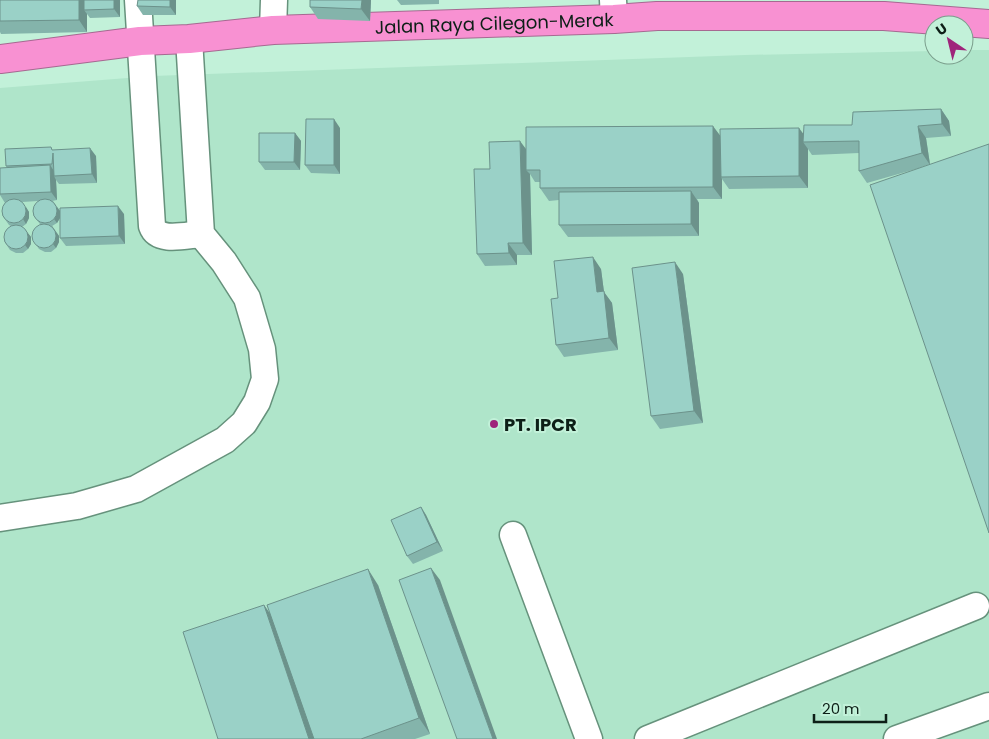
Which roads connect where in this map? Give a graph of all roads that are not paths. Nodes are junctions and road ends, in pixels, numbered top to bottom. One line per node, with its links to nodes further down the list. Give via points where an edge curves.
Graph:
1 (138, 0): 8 (street)
2 (274, 0): 6 (street)
3 (657, 8): 4 (highway, Jalan Raya Cilegon-Merak); 5 (highway, Jalan Raya Cilegon-Merak, via 884,16)
4 (614, 10): 6 (highway, Jalan Raya Cilegon-Merak)
5 (989, 24)
6 (273, 30): 7 (highway, Jalan Raya Cilegon-Merak)
7 (189, 39): 8 (highway, Jalan Raya Cilegon-Merak); 10 (street)
8 (140, 41): 9 (highway, Jalan Raya Cilegon-Merak); 10 (street, via 152,226 163,236)
9 (0, 59)
10 (201, 234): 11 (street, via 247,298 262,349 265,380 244,423 225,440 136,489 77,506)
11 (0, 518)
12 (513, 535): 15 (street)
13 (976, 606): 16 (street)
14 (989, 706): 17 (street)
15 (589, 739)
16 (648, 739)
17 (897, 739)

